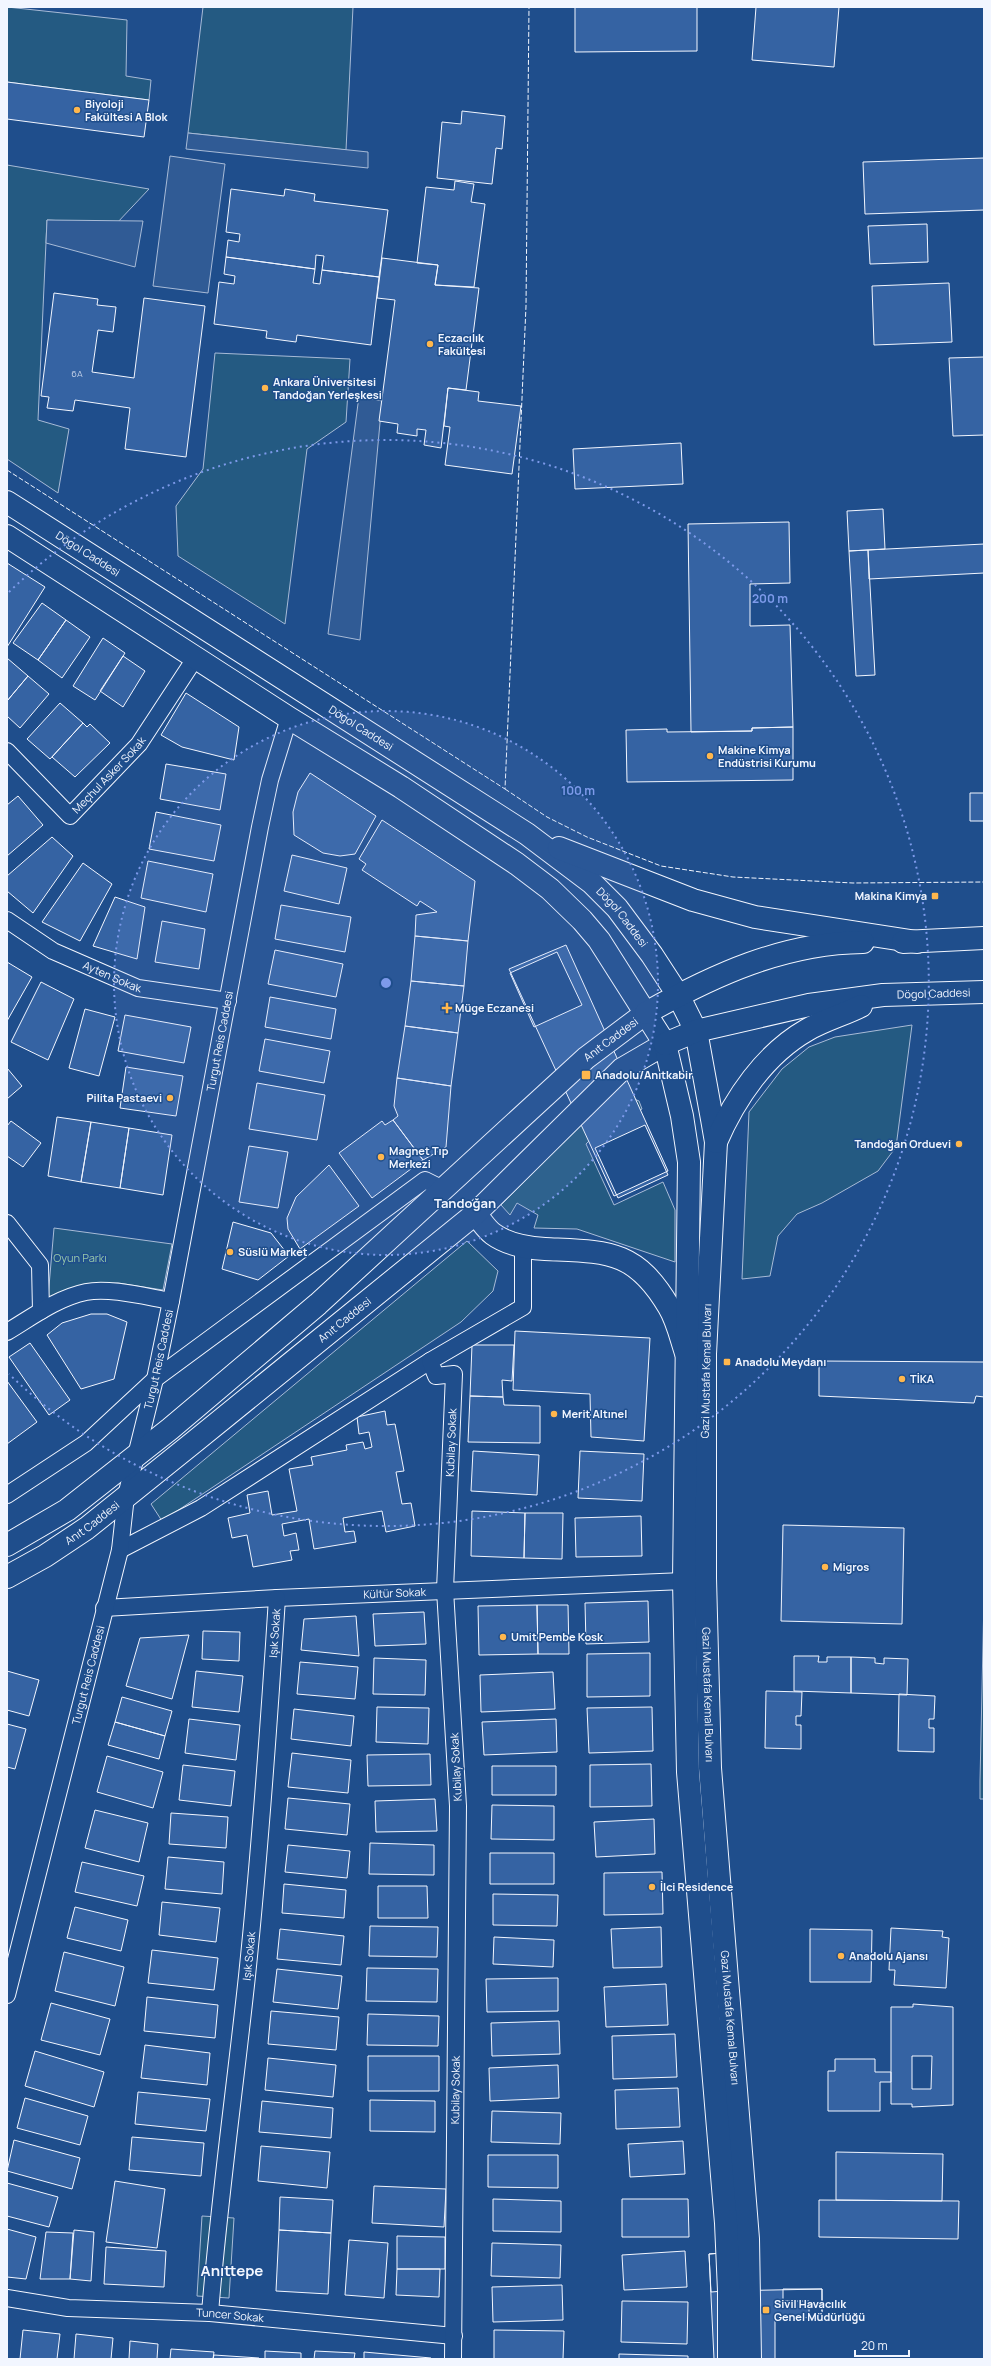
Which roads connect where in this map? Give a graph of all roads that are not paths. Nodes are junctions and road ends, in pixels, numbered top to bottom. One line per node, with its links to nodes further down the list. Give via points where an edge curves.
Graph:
1 (7, 502): 6 (main road, Dögol Caddesi)
2 (8, 539): 3 (main road)
3 (196, 657): 4 (main road); 5 (street, Meçhul Asker Sokak, via 139,744 70,816)
4 (289, 718): 13 (street, Turgut Reis Caddesi, via 270,780); 14 (main road, via 401,787 550,889 599,940)
5 (7, 751)
6 (527, 834): 9 (main road, via 686,897 754,917); 11 (main road, Dögol Caddesi, via 592,883 617,908 636,931)
7 (7, 920): 13 (street, Ayten Sokak, via 53,951 138,988)
8 (984, 938): 9 (main road)
9 (917, 942): 11 (main road, via 856,942 806,946 761,958 720,974)
10 (984, 992): 12 (main road, Dögol Caddesi)
11 (678, 995): 14 (main road); 15 (main road, Dögol Caddesi)
12 (883, 995): 15 (main road, Dögol Caddesi, via 809,1005); 17 (main road, via 813,1027 787,1044 746,1087)
13 (228, 1001): 22 (street, Turgut Reis Caddesi)
14 (646, 1013): 16 (main road); 18 (main road, Anıt Caddesi, via 586,1058)
15 (696, 1031): 16 (main road, Dögol Caddesi); 17 (main road, Gazi Mustafa Kemal Bulvarı)
16 (665, 1044): 19 (main road, Anıt Caddesi, via 622,1069); 25 (main road, Gazi Mustafa Kemal Bulvarı, via 682,1116 689,1162)
17 (716, 1142): 44 (main road, Gazi Mustafa Kemal Bulvarı, via 705,1354 704,1578 710,1768 748,2239)
18 (445, 1190): 27 (street, via 424,1180); 28 (main road, Anıt Caddesi, via 318,1304)
19 (475, 1214): 21 (main road, via 493,1234); 30 (main road, Anıt Caddesi)
20 (7, 1223): 23 (street, via 40,1266)
21 (523, 1248): 25 (main road, via 595,1251 621,1257 638,1267 657,1288 670,1308); 26 (street, via 523,1307)
22 (171, 1301): 23 (street, via 125,1292 87,1292); 27 (street, Turgut Reis Caddesi)
23 (41, 1311): 24 (street)
24 (7, 1332)
25 (686, 1353): 34 (main road, Gazi Mustafa Kemal Bulvarı)
26 (430, 1361): 32 (street, via 201,1508); 35 (street, Kubilay Sokak, via 436,1376 454,1374)
27 (155, 1379): 28 (street, Turgut Reis Caddesi); 29 (street, via 86,1444)
28 (136, 1457): 30 (street, Turgut Reis Caddesi); 31 (main road, Anıt Caddesi, via 67,1510)
29 (7, 1495)
30 (126, 1496): 32 (street, Turgut Reis Caddesi); 33 (main road, Anıt Caddesi, via 87,1528)
31 (7, 1545)
32 (120, 1550): 37 (street, Turgut Reis Caddesi)
33 (7, 1577)
34 (684, 1581): 35 (street, Kültür Sokak); 43 (main road, Gazi Mustafa Kemal Bulvarı, via 688,1772 726,2231)
35 (445, 1590): 36 (street, Kültür Sokak); 41 (street, Kubilay Sokak, via 458,1806)
36 (277, 1598): 37 (street, Kültür Sokak); 40 (street, Işık Sokak, via 266,1775 247,1977 218,2220)
37 (104, 1608): 38 (street, Turgut Reis Caddesi)
38 (7, 1995)
39 (7, 2298): 40 (street, Tuncer Sokak, via 68,2308)
40 (210, 2313): 41 (street, Tuncer Sokak)
41 (454, 2336): 42 (street, Kubilay Sokak)
42 (453, 2359)
43 (729, 2359)
44 (750, 2359)

